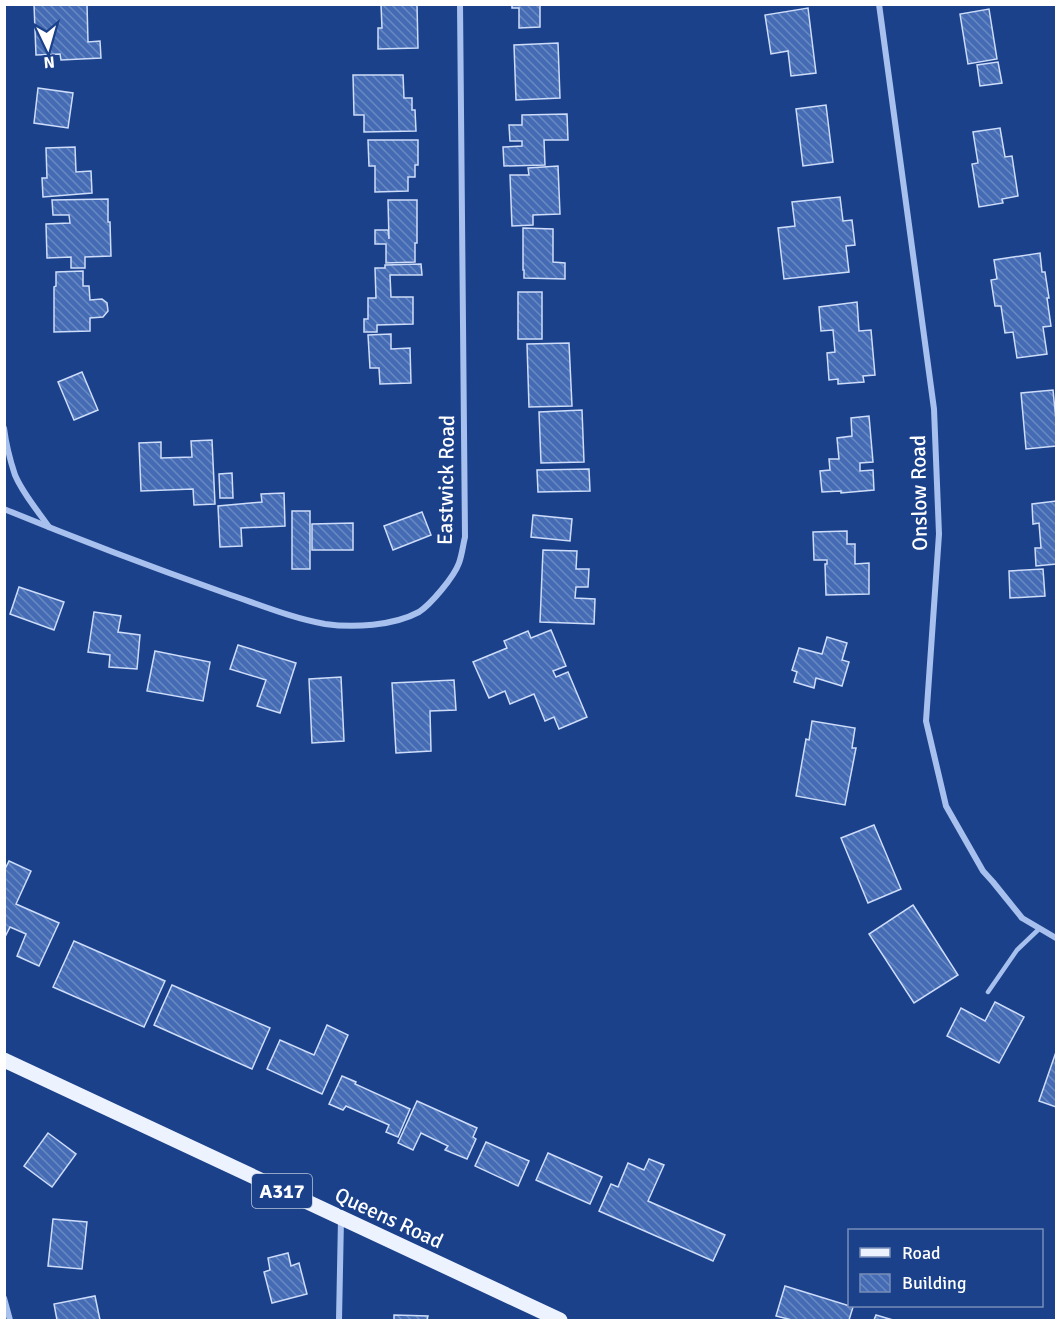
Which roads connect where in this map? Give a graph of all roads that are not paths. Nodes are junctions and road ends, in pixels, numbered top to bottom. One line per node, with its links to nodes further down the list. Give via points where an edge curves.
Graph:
1 (460, 4): 5 (street, Eastwick Road, via 465,537 459,564 438,595 419,611 391,622 360,626 326,624 177,576)
2 (879, 4): 6 (street, Onslow Road, via 934,410 939,534 927,721 950,814 983,871 1022,918)
3 (4, 428): 5 (street, via 16,476)
4 (4, 509): 5 (street, Eastwick Road)
5 (50, 528)
6 (1039, 929): 7 (street, Onslow Road); 8 (lane, via 1017,950)
7 (1056, 938)
8 (988, 992)
9 (4, 1060): 10 (main road, Queens Road / A317)
10 (340, 1218): 13 (street); 14 (main road, Queens Road / A317)
11 (4, 1298): 12 (street)
12 (10, 1320)
13 (339, 1320)
14 (560, 1320)

